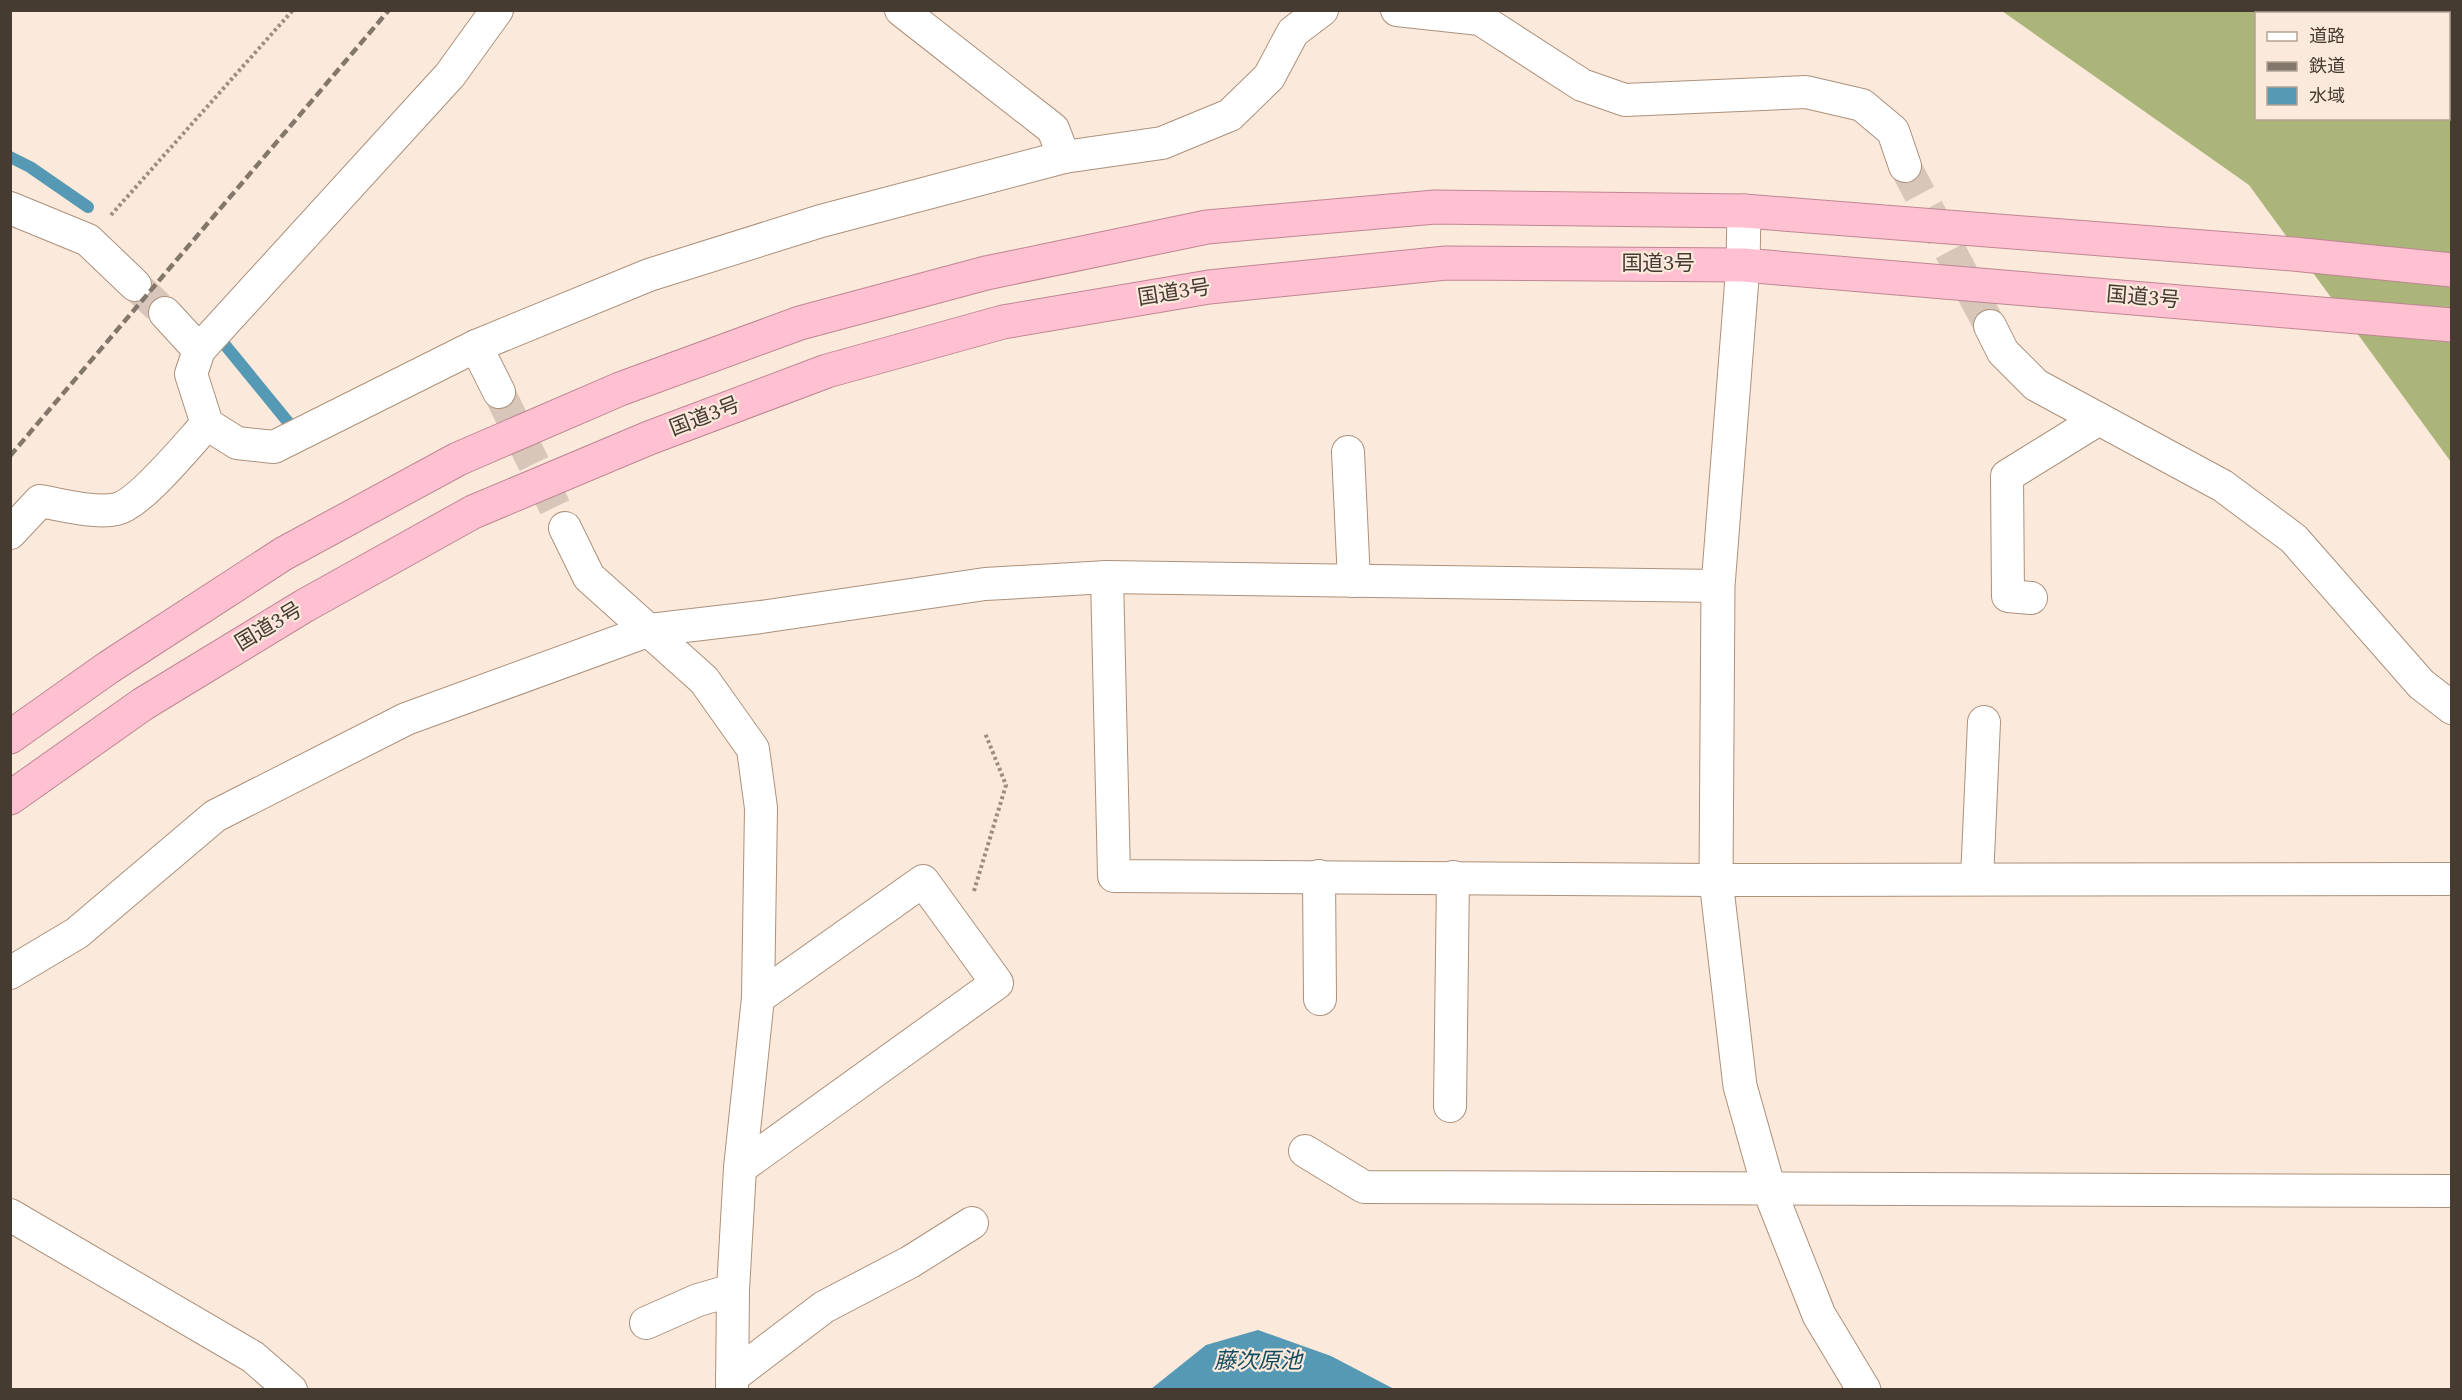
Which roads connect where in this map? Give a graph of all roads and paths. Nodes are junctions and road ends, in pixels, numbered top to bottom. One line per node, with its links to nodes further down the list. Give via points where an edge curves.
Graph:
1 (293, 10): 11 (path)
2 (497, 10): 19 (street, via 450,75)
3 (901, 10): 7 (street, via 1053,129)
4 (1322, 10): 7 (street, via 1293,32 1269,77 1230,115 1162,143)
5 (1397, 10): 6 (street)
6 (1507, 21): 8 (street, via 1582,84 1625,100 1806,92 1862,105 1893,131)
7 (1064, 156): 18 (street, via 821,220 649,275)
8 (1905, 166)
9 (10, 208): 11 (street)
10 (1744, 211): 12 (street); 13 (highway); 34 (highway, via 1435,207 1207,227 986,273 800,323 620,389 458,459 283,554 109,667)
11 (88, 240): 14 (street)
12 (1743, 265): 16 (highway, 国道3号); 28 (street); 35 (highway, 国道3号, via 1446,263 1209,286 1003,322 827,371 649,438 473,512 304,606 143,704)
13 (2451, 270)
14 (135, 285)
15 (165, 313): 19 (street)
16 (2451, 324)
17 (1990, 326): 21 (street, via 2003,352 2036,385)
18 (476, 346): 20 (street); 22 (street, via 274,447 237,443)
19 (199, 350): 22 (street, via 190,374)
20 (500, 392)
21 (2099, 419): 29 (street, via 2007,476 2008,596); 31 (street, via 2223,486 2294,539 2421,684)
22 (207, 424): 25 (street, via 139,496 118,509 85,509 40,501)
23 (1348, 452): 27 (street)
24 (565, 528): 30 (street, via 589,577)
25 (10, 533)
26 (1107, 577): 27 (street); 30 (street, via 985,584); 36 (street, via 1114,876)
27 (1354, 580): 28 (street)
28 (1718, 586): 40 (street)
29 (2031, 598)
30 (650, 630): 42 (street, via 406,719 215,816 77,933); 43 (street, via 704,680 753,749 761,808)
31 (2451, 708)
32 (1984, 722): 38 (street)
33 (985, 733): 41 (path, via 1006,785 972,898)
34 (10, 737)
35 (10, 798)
36 (1320, 876): 37 (street); 44 (street)
37 (1453, 877): 40 (street); 45 (street)
38 (1977, 879): 39 (street); 40 (street)
39 (2451, 879)
40 (1716, 880): 48 (street, via 1740,1086)
41 (950, 919): 43 (street, via 923,881); 47 (street, via 998,983)
42 (10, 973)
43 (758, 998): 47 (street)
44 (1320, 999)
45 (1450, 1106)
46 (1305, 1151): 48 (street, via 1364,1187)
47 (740, 1168): 52 (street)
48 (1769, 1189): 49 (street); 56 (street, via 1819,1315)
49 (2451, 1191)
50 (10, 1215): 55 (street, via 253,1357)
51 (972, 1223): 54 (street, via 910,1262 824,1307)
52 (733, 1290): 53 (street, via 698,1300); 54 (street)
53 (646, 1323)
54 (732, 1383)
55 (291, 1389)
56 (1864, 1389)

